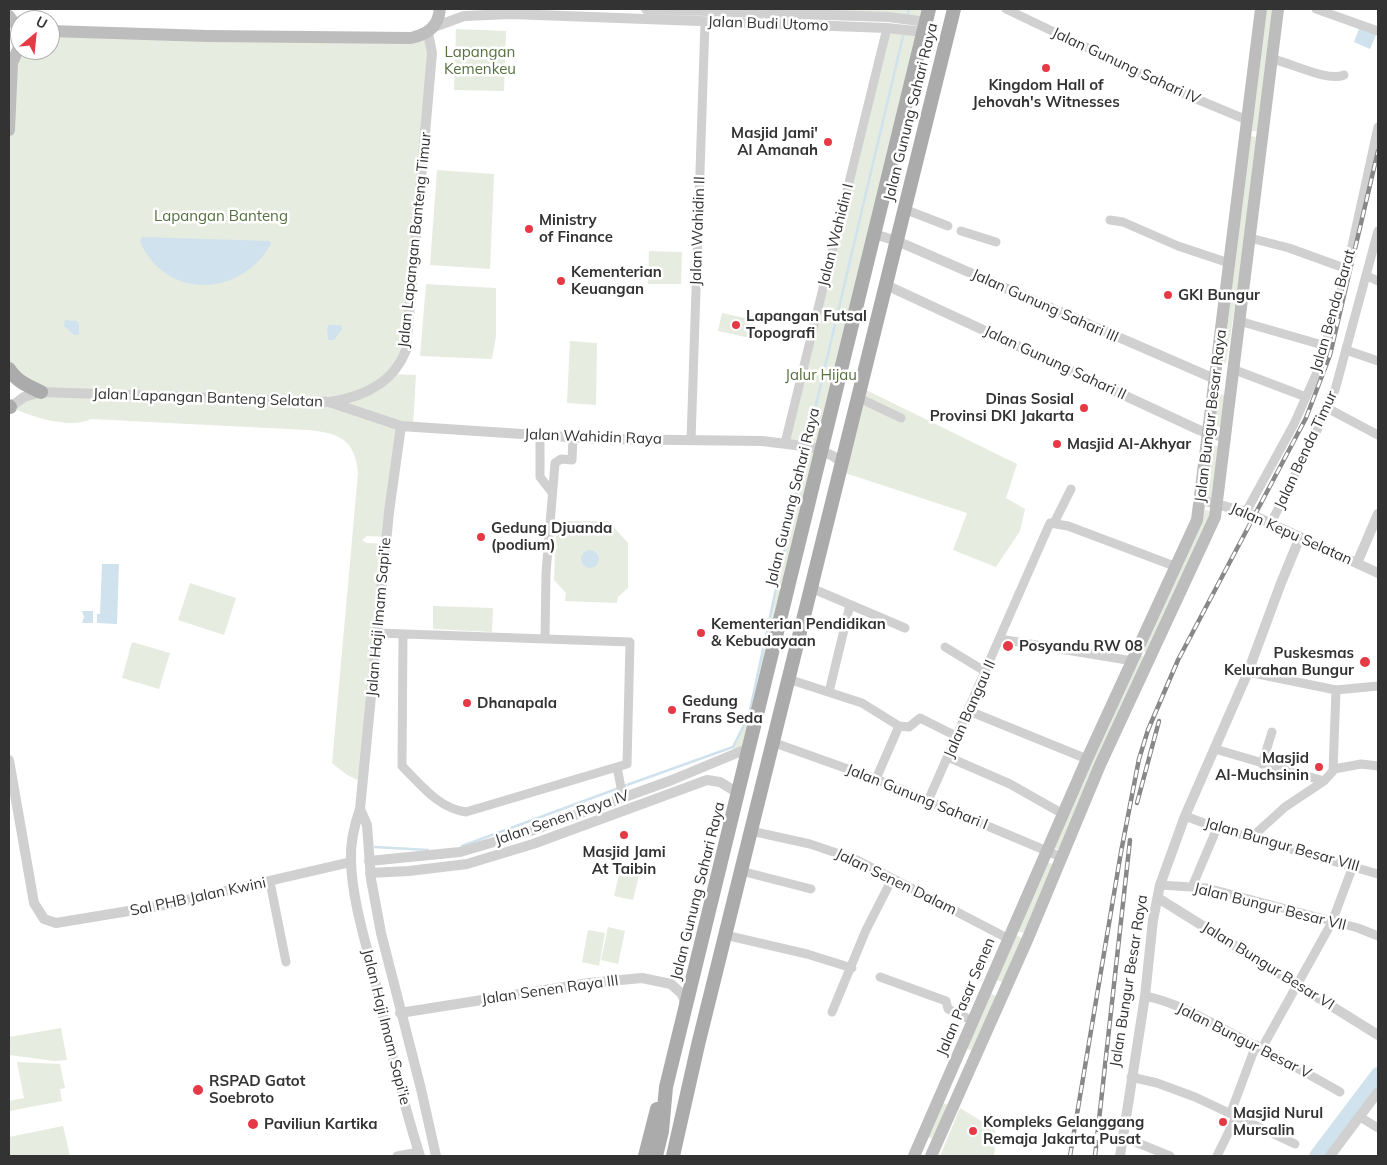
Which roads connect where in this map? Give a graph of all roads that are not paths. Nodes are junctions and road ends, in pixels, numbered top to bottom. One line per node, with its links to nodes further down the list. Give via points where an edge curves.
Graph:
1 (440, 9): 11 (main road)
2 (646, 9): 9 (street, Jalan Budi Utomo, via 898,18)
3 (954, 9): 20 (main road, Jalan Gunung Sahari Raya)
4 (1006, 9): 17 (street, Jalan Gunung Sahari IV, via 1182,93)
5 (1262, 9): 17 (main road, Jalan Bungur Besar Raya)
6 (1278, 9): 14 (main road, Jalan Bungur Besar Raya)
7 (1316, 9): 13 (street)
8 (705, 22): 10 (street, Jalan Budi Utomo); 11 (street, Jalan Budi Utomo, via 473,15); 55 (street, Jalan Wahidin II)
9 (923, 23): 10 (street, Jalan Budi Utomo); 25 (main road, Jalan Gunung Sahari Raya)
10 (892, 28): 56 (street, Jalan Wahidin I)
11 (431, 30): 12 (main road, via 411,38); 45 (street, Jalan Lapangan Banteng Timur, via 432,53 406,350 392,374 372,390 351,399)
12 (60, 31)
13 (1378, 31)
14 (1272, 59): 16 (street, via 1320,75); 26 (main road, Jalan Bungur Besar Raya)
15 (13, 60): 19 (main road)
16 (1344, 75)
17 (1247, 120): 29 (main road, Jalan Bungur Besar Raya)
18 (1378, 127): 30 (street, Jalan Benda Barat)
19 (9, 130)
20 (904, 209): 22 (street); 27 (main road, Jalan Gunung Sahari Raya)
21 (1110, 220): 29 (street, via 1123,222)
22 (948, 226)
23 (961, 231): 28 (street)
24 (1378, 231): 31 (street, Jalan Benda Timur)
25 (874, 234): 27 (street, Jalan Gunung Sahari III); 57 (main road, Jalan Gunung Sahari Raya)
26 (1250, 238): 30 (street); 34 (main road, Jalan Bungur Besar Raya)
27 (897, 241): 33 (main road, Jalan Gunung Sahari Raya); 41 (street, Jalan Gunung Sahari III)
28 (996, 242)
29 (1229, 264): 41 (main road, Jalan Bungur Besar Raya)
30 (1347, 268): 35 (street, Jalan Benda Barat)
31 (1367, 276): 32 (street); 36 (street, Jalan Benda Timur)
32 (1378, 280)
33 (886, 285): 43 (main road, Jalan Gunung Sahari Raya); 50 (street, Jalan Gunung Sahari II)
34 (1239, 321): 35 (street); 37 (main road, Jalan Bungur Besar Raya)
35 (1326, 346): 44 (street, Jalan Benda Barat)
36 (1346, 350): 38 (street); 47 (street, Jalan Benda Timur)
37 (1236, 351): 40 (main road, Jalan Bungur Besar Raya); 41 (main road, via 1228,375)
38 (1378, 361)
39 (9, 369): 42 (main road, via 25,385)
40 (1233, 382): 41 (main road); 44 (street); 54 (main road, Jalan Bungur Besar Raya)
41 (1214, 384): 50 (main road, Jalan Bungur Besar Raya)
42 (40, 392): 45 (street, Jalan Lapangan Banteng Selatan); 46 (street)
43 (857, 397): 48 (street); 58 (main road, Jalan Gunung Sahari Raya)
44 (1306, 397): 63 (street, Jalan Benda Barat)
45 (329, 402): 49 (street, Jalan Lapangan Banteng Selatan)
46 (9, 407)
47 (1327, 408): 51 (street); 66 (street, Jalan Benda Timur)
48 (901, 418)
49 (401, 426): 52 (street, Jalan Wahidin Raya); 74 (street, Jalan Haji Imam Sapi'ie)
50 (1208, 434): 54 (street, Jalan Gunung Sahari II); 61 (main road, Jalan Bungur Besar Raya)
51 (1378, 435)
52 (540, 436): 53 (street, Jalan Wahidin Raya); 60 (street, via 540,477)
53 (574, 437): 55 (street, Jalan Wahidin Raya); 60 (street, via 572,460 557,460 555,463)
54 (1226, 438): 62 (main road, Jalan Bungur Besar Raya)
55 (691, 440): 56 (street, Jalan Wahidin Raya)
56 (785, 443): 57 (street, Jalan Wahidin Raya)
57 (812, 447): 58 (street); 91 (main road, Jalan Gunung Sahari Raya)
58 (841, 462): 71 (main road, Jalan Gunung Sahari Raya)
59 (1070, 489): 65 (street)
60 (551, 491): 76 (street)
61 (1201, 500): 62 (street, Jalan Kepu Selatan); 69 (main road, Jalan Bungur Besar Raya, via 1197,520)
62 (1218, 503): 63 (street, Jalan Kepu Selatan); 117 (main road, Jalan Bungur Besar Raya, via 1211,527 1100,765)
63 (1246, 512): 66 (street, Jalan Kepu Selatan)
64 (1377, 518): 68 (street)
65 (1054, 523): 69 (street); 77 (street, Jalan Bangau II, via 1044,533)
66 (1271, 523): 67 (street, Jalan Kepu Selatan)
67 (1300, 537): 68 (street, Jalan Kepu Selatan); 81 (street, Jalan Bungur Besar Raya)
68 (1357, 563): 70 (street, Jalan Kepu Selatan)
69 (1177, 567): 79 (main road, Jalan Bungur Besar Raya)
70 (1378, 573)
71 (811, 588): 72 (street); 82 (main road, Jalan Gunung Sahari Raya)
72 (850, 605): 73 (street); 85 (street)
73 (906, 628)
74 (378, 633): 75 (street); 107 (street, Jalan Haji Imam Sapi'ie)
75 (403, 634): 76 (street); 98 (street, via 402,766 430,795 446,806 466,812)
76 (545, 639): 98 (street, via 630,642 627,764)
77 (1000, 639): 79 (street); 80 (street, Jalan Bangau II)
78 (945, 647): 80 (street)
79 (1132, 661): 94 (main road, Jalan Bungur Besar Raya)
80 (986, 672): 86 (street, Jalan Bangau II)
81 (1248, 672): 84 (street); 92 (street, Jalan Bungur Besar Raya)
82 (788, 678): 85 (street); 90 (main road, Jalan Gunung Sahari Raya)
83 (1378, 686): 84 (street)
84 (1336, 690): 99 (street)
85 (829, 692): 87 (street, via 871,707)
86 (969, 711): 89 (street, Jalan Bangau II); 94 (street)
87 (898, 726): 89 (street, via 910,727 920,718); 100 (street)
88 (1272, 732): 96 (street)
89 (958, 737): 93 (street, Jalan Bangau II)
90 (772, 742): 100 (street, Jalan Gunung Sahari I); 111 (main road, Jalan Gunung Sahari Raya)
91 (749, 748): 102 (street, Jalan Senen Raya IV); 103 (main road, Jalan Gunung Sahari Raya)
92 (1215, 748): 96 (street); 109 (street, Jalan Bungur Besar Raya)
93 (948, 758): 106 (street, Jalan Bangau II); 108 (street, via 1010,784)
94 (1087, 759): 108 (main road, Jalan Bungur Besar Raya)
95 (9, 760): 126 (street, Sal PHB Jalan Kwini, via 34,903 44,919 56,924 70,923)
96 (1262, 764): 101 (street)
97 (1378, 766): 99 (street, via 1361,764)
98 (617, 767): 105 (street)
99 (1334, 769): 101 (street)
100 (876, 779): 106 (street, Jalan Gunung Sahari I)
101 (1324, 781): 113 (street, via 1285,807)
102 (660, 784): 104 (street); 105 (street, Jalan Senen Raya IV)
103 (738, 793): 104 (street, Jalan Senen Raya IV, via 712,780); 144 (main road, Jalan Gunung Sahari Raya)
104 (664, 795): 114 (street, Jalan Senen Raya IV)
105 (623, 798): 112 (street, Jalan Senen Raya IV)
106 (928, 801): 115 (street, Jalan Gunung Sahari I)
107 (360, 809): 118 (street, Jalan Haji Imam Sapi'ie, via 367,825); 119 (street, Jalan Haji Imam Sapi'ie, via 353,828)
108 (1063, 814): 115 (main road, Jalan Bungur Besar Raya)
109 (1185, 816): 110 (street, Jalan Bungur Besar VIII); 127 (street, Jalan Bungur Besar Raya)
110 (1217, 828): 113 (street, Jalan Bungur Besar VIII); 128 (street)
111 (751, 831): 122 (main road, Jalan Gunung Sahari Raya); 125 (street, Jalan Senen Dalam, via 839,852)
112 (528, 832): 114 (street); 116 (street, Jalan Senen Raya IV)
113 (1253, 836): 121 (street, Jalan Bungur Besar VIII)
114 (533, 844): 120 (street, Jalan Senen Raya IV)
115 (1047, 850): 117 (street, Jalan Gunung Sahari I); 136 (main road, Jalan Pasar Senen)
116 (464, 852): 118 (street, Jalan Senen Raya IV); 120 (street)
117 (1061, 857): 142 (main road, Jalan Pasar Senen)
118 (369, 861): 123 (street, Jalan Haji Imam Sapi'ie)
119 (351, 862): 126 (street, Sal PHB Jalan Kwini); 135 (street, Jalan Haji Imam Sapi'ie)
120 (466, 864): 123 (street, Jalan Senen Raya IV)
121 (1353, 866): 124 (street, Jalan Bungur Besar VIII); 131 (street)
122 (741, 871): 129 (street); 133 (main road, Jalan Gunung Sahari Raya)
123 (370, 873): 132 (street, Jalan Haji Imam Sapi'ie)
124 (1378, 874)
125 (892, 879): 136 (street, Jalan Senen Dalam); 138 (street, via 866,930)
126 (270, 882): 137 (street)
127 (1160, 885): 128 (street, Jalan Bungur Besar VII); 130 (street, Jalan Bungur Besar Raya)
128 (1192, 887): 131 (street, Jalan Bungur Besar VII, via 1247,898)
129 (811, 889)
130 (1158, 898): 140 (street, Jalan Bungur Besar VI); 143 (street, Jalan Bungur Besar Raya)
131 (1332, 922): 134 (street, Jalan Bungur Besar VII); 140 (street)
132 (381, 933): 135 (street); 146 (street, Jalan Haji Imam Sapi'ie)
133 (725, 935): 138 (street); 164 (main road, Jalan Gunung Sahari Raya)
134 (1378, 936)
135 (364, 937): 159 (street, Jalan Haji Imam Sapi'ie)
136 (1009, 939): 141 (main road, Jalan Pasar Senen)
137 (286, 962)
138 (852, 968): 145 (street)
139 (880, 977): 147 (street, via 946,1001 948,1009)
140 (1297, 984): 148 (street, Jalan Bungur Besar VI); 149 (street)
141 (989, 985): 142 (main road); 147 (main road, Jalan Pasar Senen)
142 (1004, 991): 166 (main road, Jalan Pasar Senen)
143 (1145, 996): 149 (street, Jalan Bungur Besar V, via 1190,1011); 150 (street, Jalan Bungur Besar Raya)
144 (686, 1007): 146 (street, Jalan Senen Raya III, via 682,994 671,984 642,978 589,983); 151 (main road)
145 (832, 1012)
146 (400, 1013): 161 (street, Jalan Haji Imam Sapi'ie)
147 (973, 1021): 165 (main road, Jalan Pasar Senen)
148 (1378, 1035)
149 (1259, 1047): 152 (street, Jalan Bungur Besar V); 154 (street)
150 (1131, 1077): 154 (street, via 1173,1088); 157 (street, Jalan Bungur Besar Raya)
151 (666, 1087): 162 (main road); 163 (main road)
152 (1340, 1092)
153 (1378, 1092): 155 (street)
154 (1234, 1114): 158 (street); 169 (street)
155 (1360, 1117): 156 (street); 170 (street)
156 (1378, 1128)
157 (1123, 1137): 167 (street, Jalan Bungur Besar Raya); 168 (street)
158 (1295, 1144)
159 (419, 1154): 160 (street)
160 (396, 1156)
161 (436, 1156)
162 (645, 1156)
163 (656, 1156)
164 (672, 1156)
165 (914, 1156)
166 (931, 1156)
167 (1120, 1156)
168 (1170, 1156)
169 (1217, 1156)
170 (1330, 1156)

